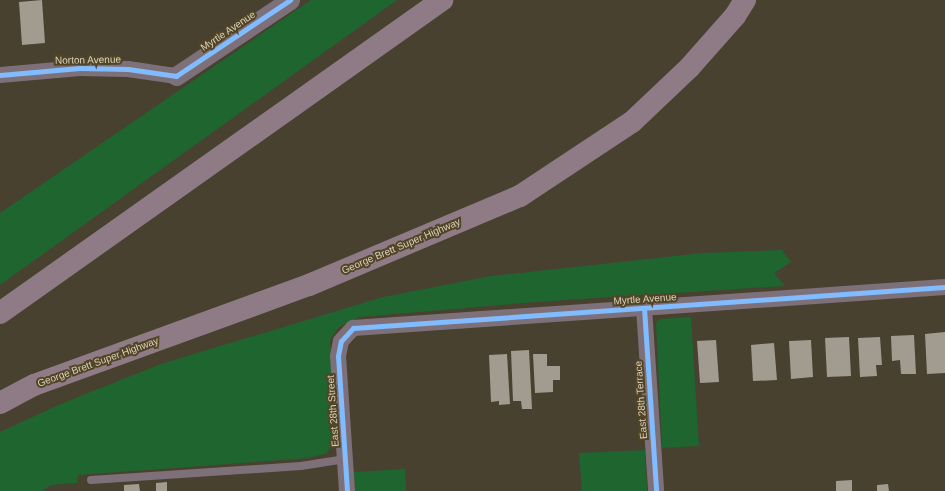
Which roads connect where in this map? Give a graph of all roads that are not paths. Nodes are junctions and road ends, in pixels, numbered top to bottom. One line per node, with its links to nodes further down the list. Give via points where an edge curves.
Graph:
1 (290, 0): 5 (street, Myrtle Avenue)
2 (442, 0): 8 (highway)
3 (745, 0): 10 (highway, George Brett Super Highway, via 689,68 632,122 520,196 308,285 34,385)
4 (0, 74): 5 (street, Norton Avenue, via 80,68 128,69)
5 (176, 76)
6 (945, 287): 7 (street, Myrtle Avenue)
7 (644, 308): 9 (street, Myrtle Avenue, via 363,326 353,328); 14 (street, East 28th Terrace)
8 (0, 313)
9 (348, 333): 11 (street, East 28th Street, via 341,341 338,356)
10 (0, 403)
11 (345, 458): 12 (lane, via 301,466); 13 (street, East 28th Street)
12 (91, 480)
13 (347, 491)
14 (656, 491)

